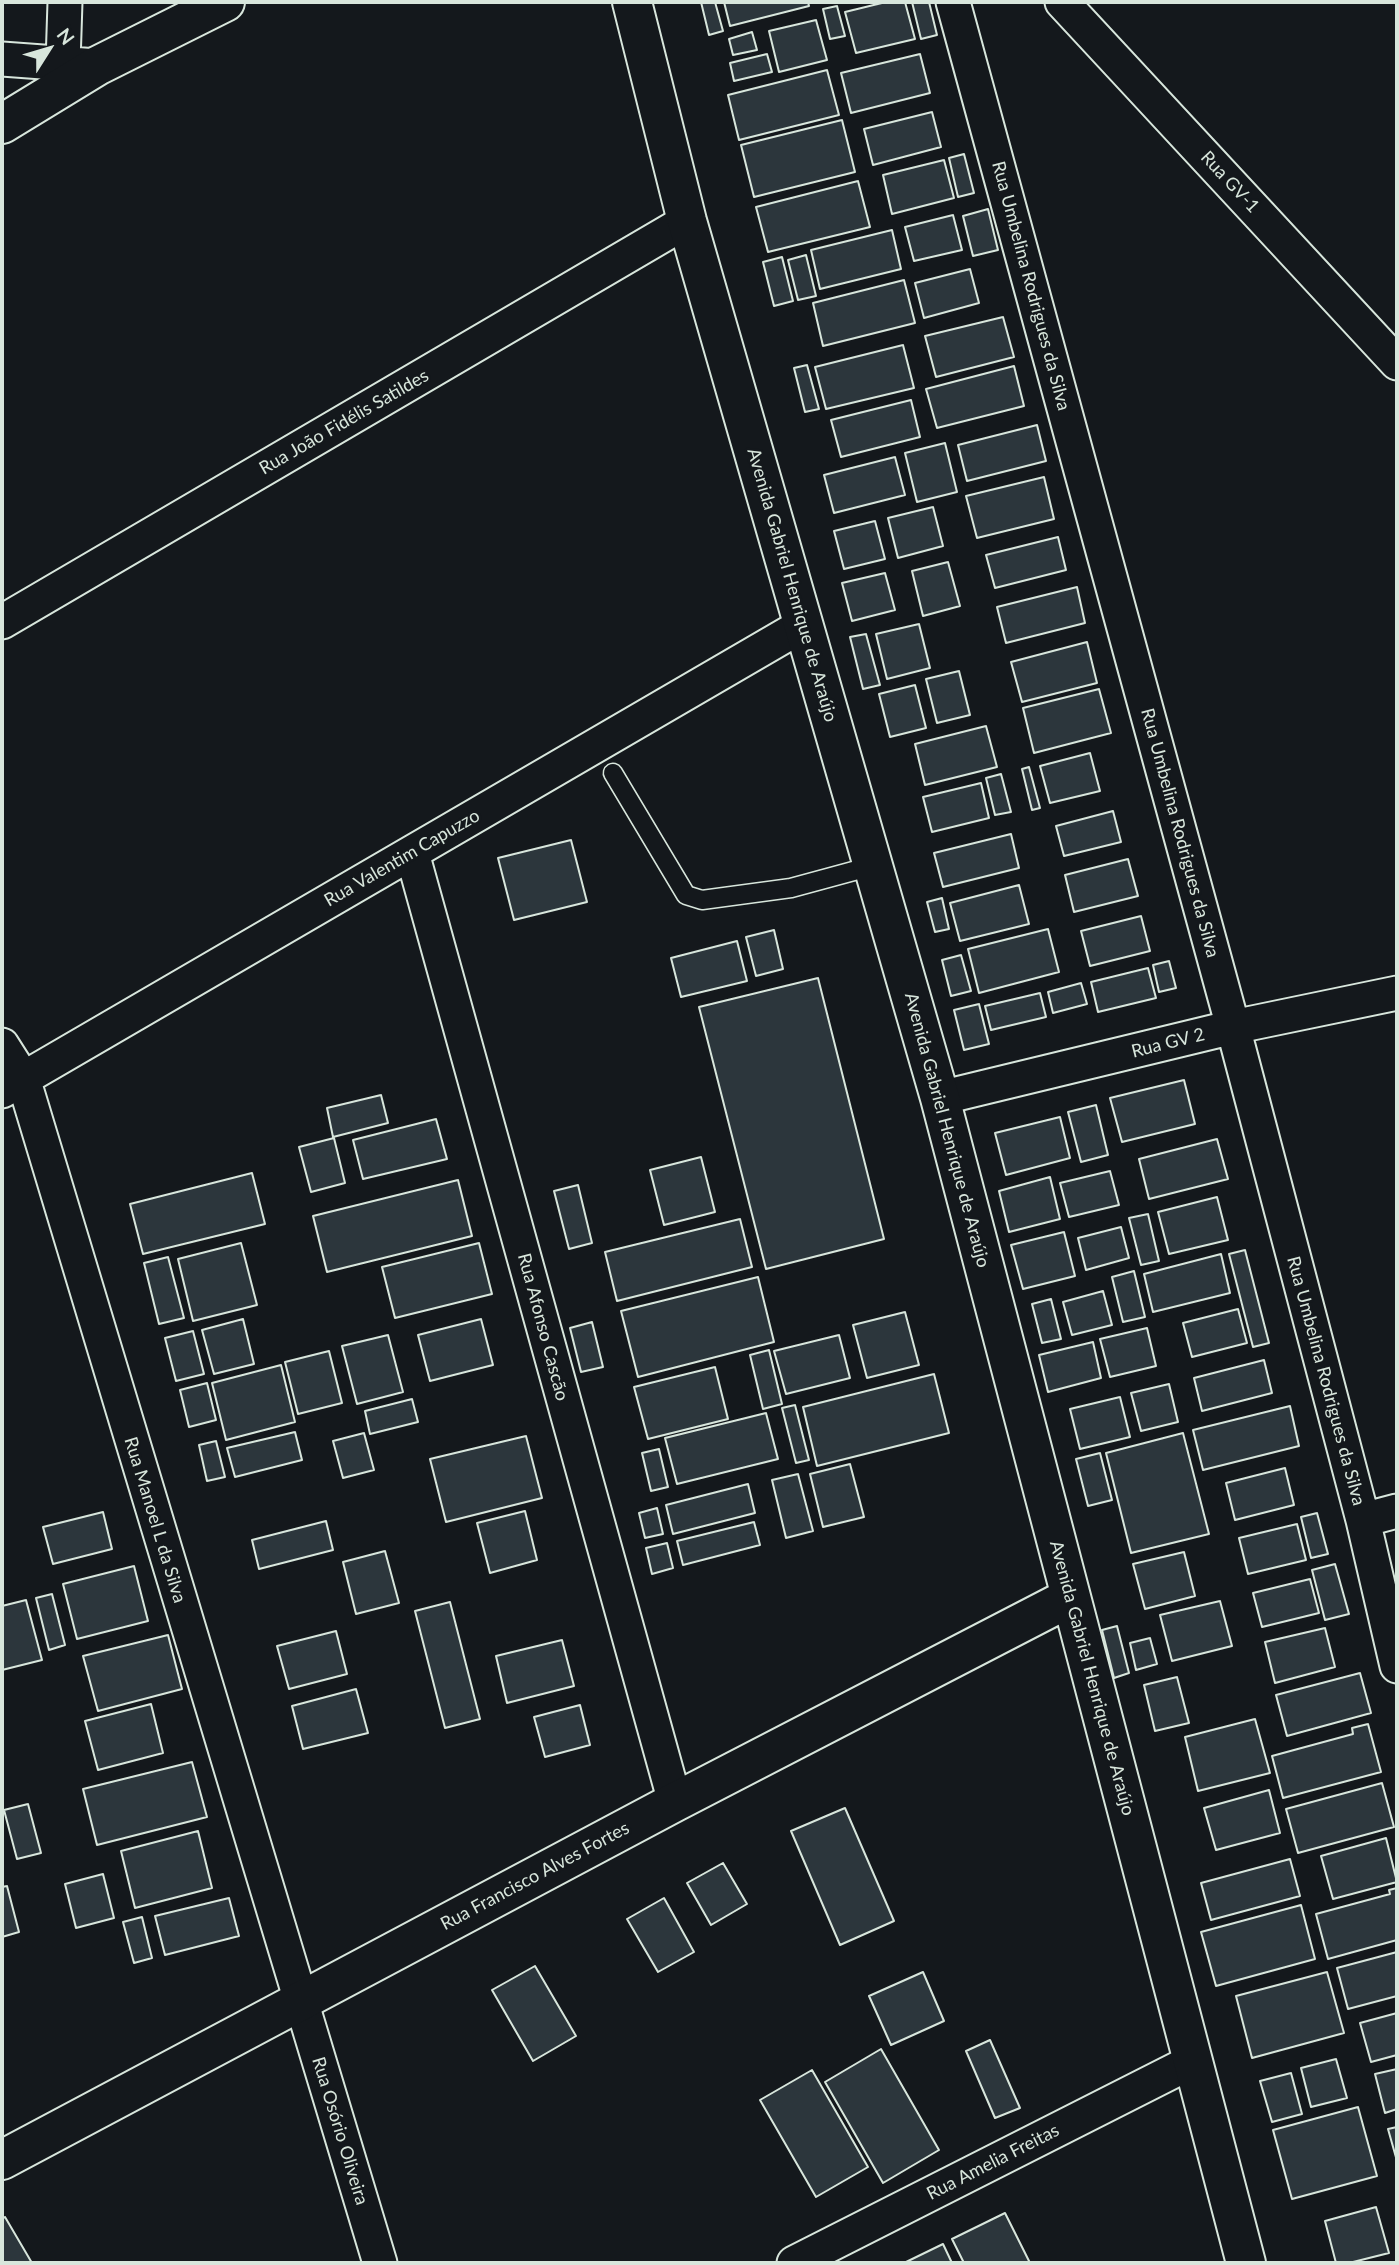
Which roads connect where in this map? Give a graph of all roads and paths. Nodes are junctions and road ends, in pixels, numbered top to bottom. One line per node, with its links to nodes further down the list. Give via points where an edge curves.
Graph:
1 (65, 2): 7 (street)
2 (225, 2): 7 (street)
3 (632, 2): 9 (street, Avenida Gabriel Henrique de Araújo)
4 (953, 2): 17 (street, Rua Umbelina Rodrigues da Silva)
5 (1062, 2): 10 (street, Rua GV-1)
6 (2, 59): 7 (street)
7 (80, 64): 8 (street)
8 (2, 124)
9 (687, 221): 11 (street, Rua João Fidélis Satildes); 12 (street, Avenida Gabriel Henrique de Araújo)
10 (1397, 363)
11 (2, 622)
12 (803, 625): 14 (street, Rua Valentim Capuzzo); 15 (street, Avenida Gabriel Henrique de Araújo)
13 (613, 773): 15 (lane, via 686,895 702,900 791,888)
14 (412, 853): 19 (street, Rua Valentim Capuzzo); 25 (street, Rua Afonso Cascão)
15 (872, 866): 20 (street, Avenida Gabriel Henrique de Araújo)
16 (1397, 993): 17 (street, Rua GV 2)
17 (1233, 1027): 20 (street, Rua GV 2); 22 (street, Rua Umbelina Rodrigues da Silva)
18 (2, 1045): 19 (street, Rua Manoel L da Silva)
19 (12, 1084): 26 (street, Rua Manoel L da Silva)
20 (940, 1098): 23 (street, Avenida Gabriel Henrique de Araújo)
21 (1397, 1511): 22 (street)
22 (1363, 1520): 24 (street, Rua Umbelina Rodrigues da Silva)
23 (1071, 1597): 25 (street, Rua Francisco Alves Fortes); 27 (street, Avenida Gabriel Henrique de Araújo)
24 (1397, 1666)
25 (675, 1802): 26 (street, Rua Francisco Alves Fortes)
26 (299, 2000): 28 (street, Rua Francisco Alves Fortes); 29 (street, Rua Osório Oliveira)
27 (1193, 2061): 30 (street, Rua Amelia Freitas); 31 (street, Avenida Gabriel Henrique de Araújo)
28 (2, 2160)
29 (380, 2263)
30 (794, 2263)
31 (1246, 2263)

